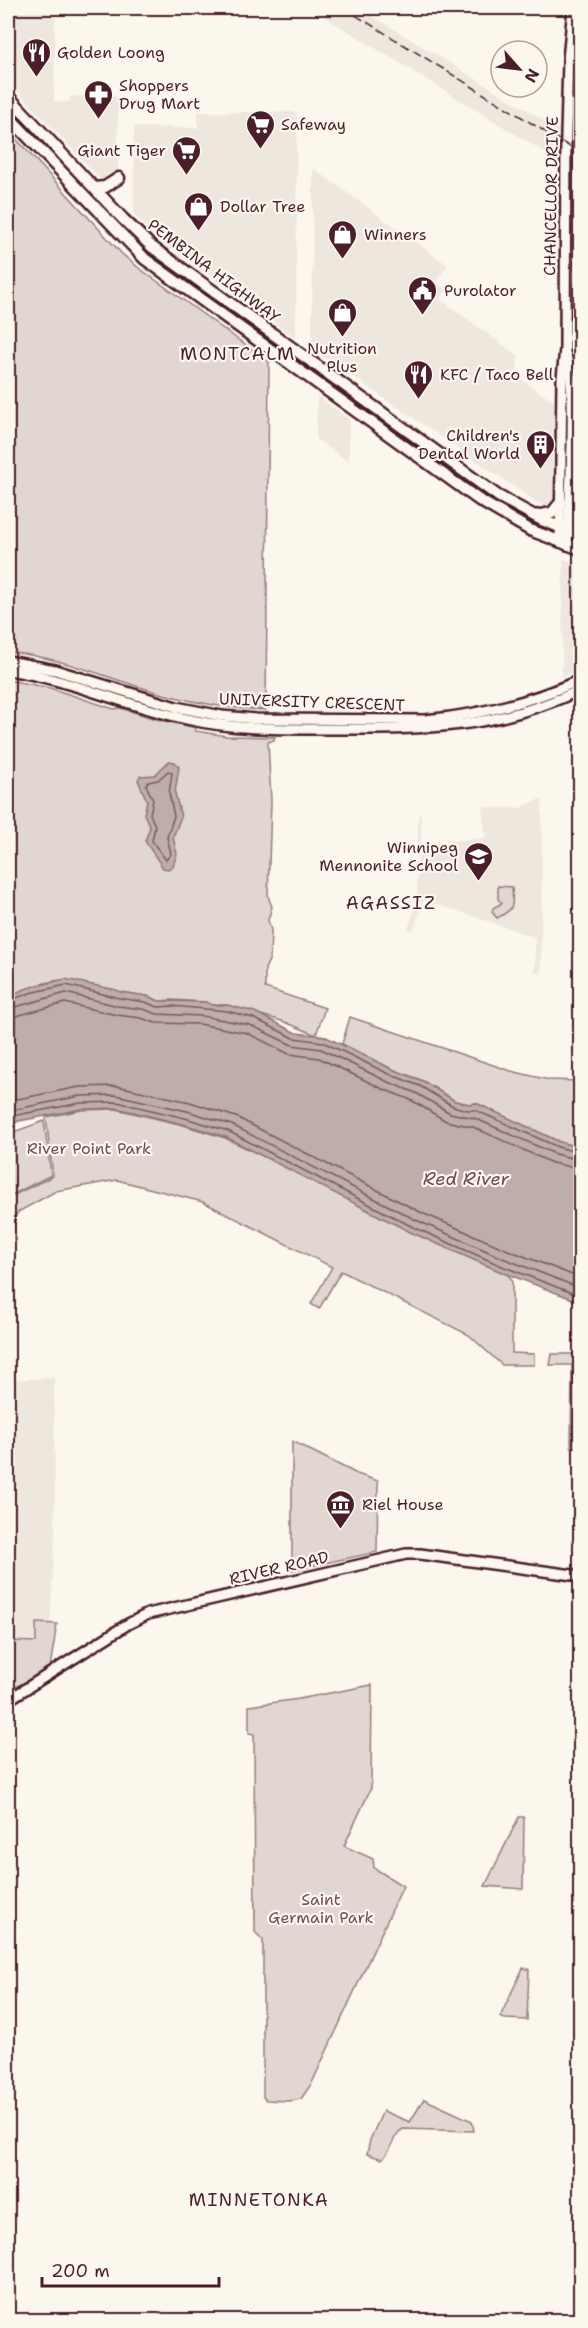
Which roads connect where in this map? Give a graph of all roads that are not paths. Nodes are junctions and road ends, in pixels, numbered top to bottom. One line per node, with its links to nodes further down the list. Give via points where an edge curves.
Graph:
1 (573, 8): 6 (street, CHANCELLOR DRIVE, via 568,60)
2 (8, 96): 5 (main road, PEMBINA HIGHWAY)
3 (8, 116): 13 (main road, PEMBINA HIGHWAY, via 145,259 479,500 523,526)
4 (119, 178): 5 (main road, via 105,187)
5 (94, 188): 9 (main road, PEMBINA HIGHWAY, via 152,247 498,496)
6 (565, 349): 7 (street, CHANCELLOR DRIVE, via 572,403); 8 (street, CHANCELLOR DRIVE)
7 (571, 496): 10 (main road); 11 (street, CHANCELLOR DRIVE)
8 (561, 502): 9 (main road, via 552,513); 11 (street, CHANCELLOR DRIVE)
9 (535, 516): 11 (main road, PEMBINA HIGHWAY)
10 (580, 520)
11 (564, 529): 12 (main road, PEMBINA HIGHWAY); 13 (street, CHANCELLOR DRIVE)
12 (580, 535)
13 (563, 543): 14 (main road, PEMBINA HIGHWAY)
14 (580, 549)
15 (8, 661): 17 (street, UNIVERSITY CRESCENT, via 70,674 185,710 256,719 453,717 503,708)
16 (8, 670): 18 (street, UNIVERSITY CRESCENT, via 58,680 180,718 259,728 404,730 452,726 546,705)
17 (580, 680)
18 (580, 690)
19 (580, 1576): 20 (street, RIVER ROAD, via 406,1554 147,1614)
20 (8, 1700)

